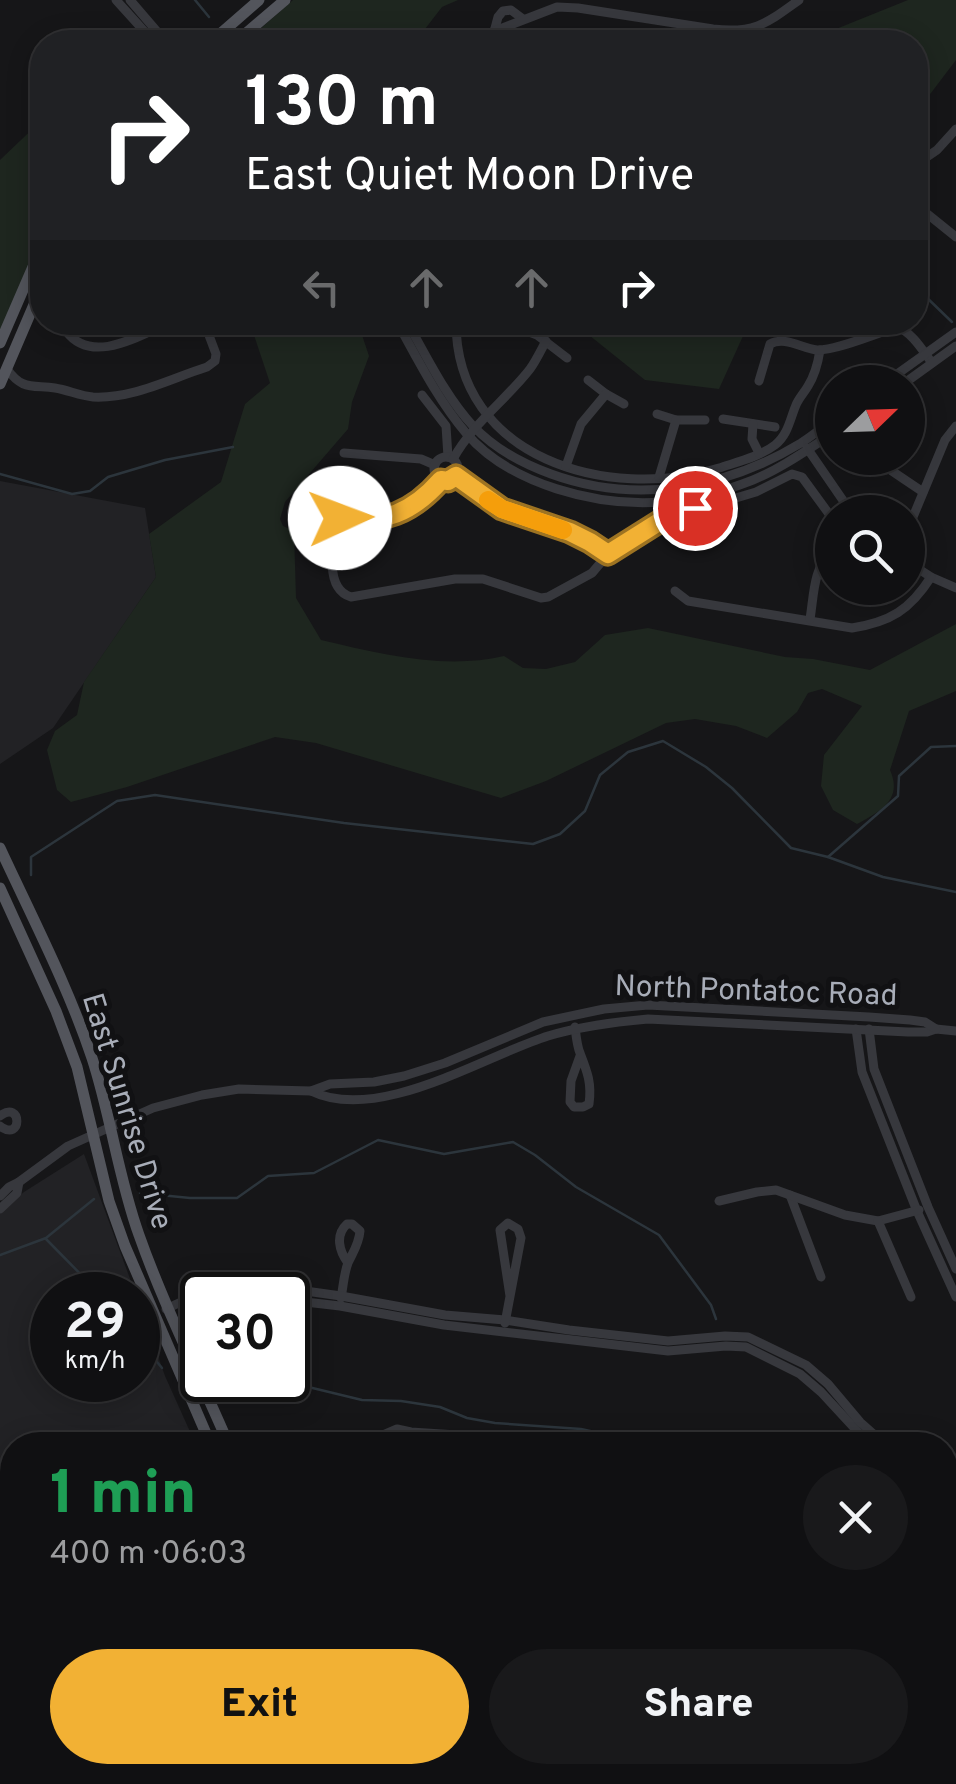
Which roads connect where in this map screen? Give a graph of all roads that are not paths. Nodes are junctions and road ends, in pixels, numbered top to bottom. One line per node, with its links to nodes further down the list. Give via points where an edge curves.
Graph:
1 (116, 0): 7 (street)
2 (130, 0): 8 (street)
3 (259, 0): 9 (main road)
4 (285, 0): 10 (main road)
5 (800, 0): 14 (street)
6 (523, 19): 11 (street, via 503,10); 12 (street); 13 (street, via 557,7 578,8)
7 (143, 30)
8 (156, 30)
9 (225, 30)
10 (250, 30)
11 (494, 30)
12 (498, 30)
13 (717, 30)
14 (752, 30)
15 (956, 130): 16 (street)
16 (928, 156)
17 (928, 216): 18 (street)
18 (956, 238)
19 (30, 274): 32 (main road)
20 (30, 313): 39 (main road)
21 (956, 332): 36 (street)
22 (70, 335): 23 (street, via 103,348)
23 (137, 335)
24 (209, 335): 39 (street, via 216,361 114,397 25,385)
25 (405, 335): 54 (street, via 447,407)
26 (415, 335): 54 (street)
27 (458, 335): 47 (street, via 466,382)
28 (534, 335): 31 (street)
29 (870, 335): 34 (street)
30 (909, 335): 36 (street)
31 (546, 341): 35 (street); 47 (street)
32 (0, 343)
33 (956, 346): 36 (street)
34 (820, 350): 41 (street, via 773,341); 59 (street, via 788,428)
35 (567, 358)
36 (929, 359): 37 (street); 38 (street)
37 (918, 365)
38 (923, 365)
39 (6, 368): 42 (main road)
40 (588, 380): 43 (street)
41 (760, 381)
42 (0, 384)
43 (606, 394): 45 (street); 62 (street, via 581,424)
44 (422, 395): 60 (street, via 446,426)
45 (624, 404)
46 (657, 414): 48 (street)
47 (485, 415): 54 (street); 62 (street, via 519,445)
48 (676, 420): 49 (street); 65 (street)
49 (706, 420)
50 (723, 420): 51 (street)
51 (753, 424): 52 (street); 59 (street)
52 (776, 426)
53 (956, 426): 67 (street)
54 (471, 432): 57 (street, via 576,483 662,491 704,484); 60 (street)
55 (815, 436): 57 (street)
56 (815, 442): 57 (street)
57 (805, 446): 70 (street)
58 (344, 453): 61 (street)
59 (759, 453): 65 (street, via 698,474)
60 (450, 458): 61 (street); 64 (street, via 458,464)
61 (435, 465): 66 (street)
62 (566, 466): 65 (street, via 622,479)
63 (899, 475): 67 (street)
64 (456, 476): 66 (street); 73 (street, via 502,509 570,532)
65 (659, 477)
66 (441, 480): 72 (street, via 418,503 388,517)
67 (923, 492): 71 (street)
68 (297, 495): 72 (street)
69 (815, 495): 73 (street, via 800,475 790,474 756,492 662,520)
70 (839, 495)
71 (922, 495)
72 (338, 518): 73 (street, via 332,553 344,596 483,579 541,598 592,574)
73 (608, 554)
74 (925, 573): 75 (street)
75 (931, 577): 77 (street); 79 (street, via 905,609 874,624 852,628)
76 (815, 587): 79 (street)
77 (956, 588)
78 (674, 591): 79 (street, via 688,601)
79 (810, 619)
80 (0, 848): 94 (main road, East Sunrise Drive, via 66,990)
81 (0, 888): 95 (main road, East Sunrise Drive, via 56,1011)
82 (573, 1014): 83 (street, North Pontatoc Road, via 648,1005); 85 (street, North Pontatoc Road); 91 (street, North Pontatoc Road, via 404,1076)
83 (856, 1016): 84 (street, North Pontatoc Road); 87 (street)
84 (869, 1016): 86 (street, North Pontatoc Road); 88 (street)
85 (575, 1028): 87 (street, North Pontatoc Road, via 648,1019); 90 (street, North Pontatoc Road); 91 (street, North Pontatoc Road, via 408,1090 328,1099)
86 (936, 1029): 88 (street, North Pontatoc Road); 89 (street, North Pontatoc Road)
87 (856, 1030): 88 (street, North Pontatoc Road); 102 (street, via 862,1072)
88 (869, 1030): 100 (street, via 874,1069)
89 (956, 1031)
90 (580, 1056): 90 (street, North Pontatoc Road, via 570,1102 584,1108 590,1092)
91 (312, 1091): 94 (street, North Pontatoc Road, via 202,1095)
92 (0, 1116): 93 (street, via 10,1112 18,1121 10,1130)
93 (0, 1126)
94 (110, 1127): 95 (street, North Pontatoc Road); 115 (main road, East Sunrise Drive, via 127,1201)
95 (93, 1135): 96 (street, North Pontatoc Road); 106 (main road, East Sunrise Drive)
96 (19, 1182): 97 (street, North Pontatoc Road); 101 (street, North Pontatoc Road)
97 (0, 1196)
98 (790, 1196): 99 (street, via 776,1190); 103 (street); 107 (street)
99 (719, 1201)
100 (928, 1207): 102 (street); 105 (street)
101 (0, 1209)
102 (917, 1211): 103 (street); 111 (street)
103 (878, 1221): 110 (street)
104 (348, 1264): 113 (street)
105 (956, 1270)
106 (136, 1272)
107 (822, 1276)
108 (310, 1295): 113 (street)
109 (510, 1296): 109 (street, via 521,1238 508,1223 500,1230); 117 (street)
110 (911, 1297)
111 (956, 1297)
112 (310, 1300): 113 (street)
113 (341, 1301): 117 (street, via 444,1325)
114 (180, 1302): 115 (street)
115 (169, 1308): 116 (street); 120 (main road, East Sunrise Drive)
116 (160, 1312)
117 (504, 1325): 123 (street, via 567,1341 668,1352 746,1347 800,1374); 124 (street, via 668,1341 748,1337 806,1365)
118 (160, 1326): 119 (main road, East Sunrise Drive)
119 (205, 1432)
120 (223, 1432)
121 (388, 1432): 122 (street)
122 (411, 1432)
123 (857, 1432)
124 (873, 1432)

